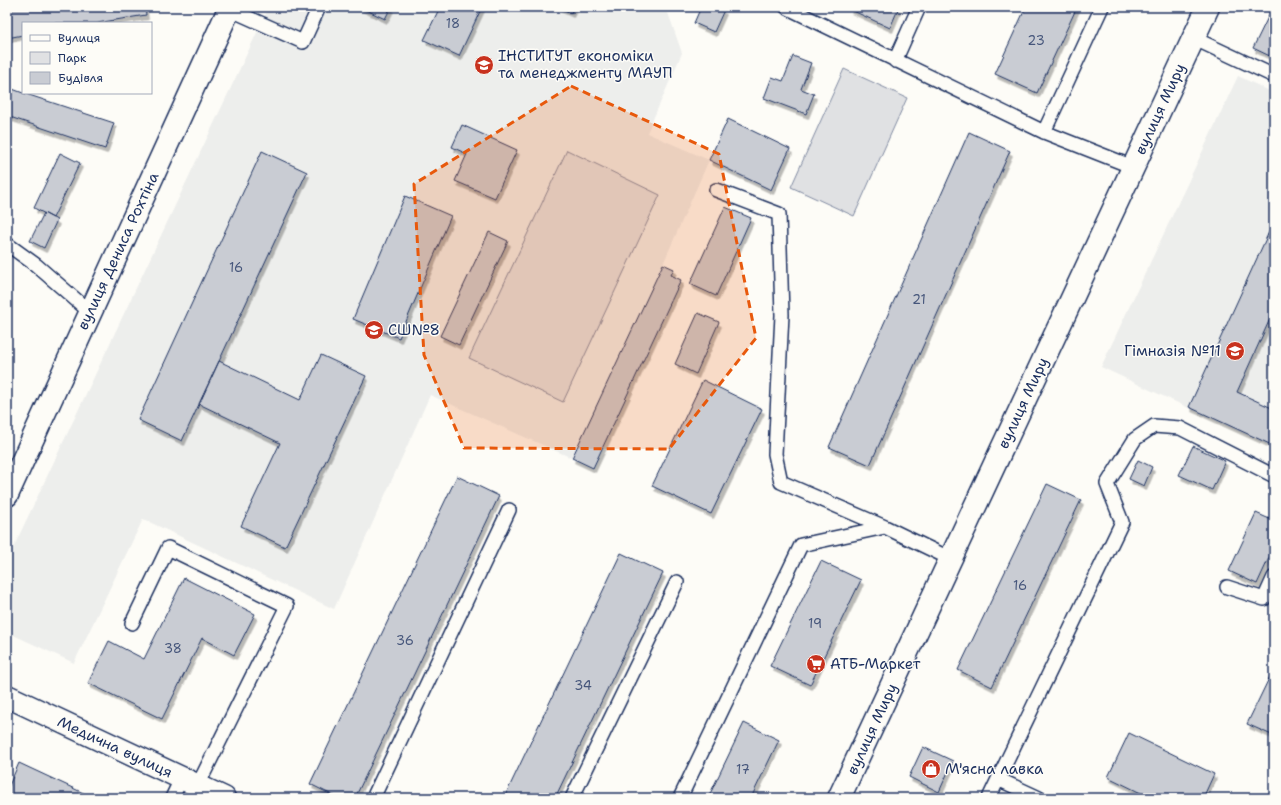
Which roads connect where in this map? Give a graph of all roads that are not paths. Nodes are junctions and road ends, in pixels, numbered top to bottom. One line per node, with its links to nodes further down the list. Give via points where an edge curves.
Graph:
1 (320, 7): 6 (lane, via 303,42)
2 (786, 7): 8 (lane)
3 (920, 7): 8 (lane)
4 (1102, 7): 10 (lane)
5 (1208, 7): 7 (street, вулиця Миру)
6 (229, 8): 14 (street, вулиця Дениса Рохтіна)
7 (1193, 38): 9 (lane); 11 (street, вулиця Миру)
8 (895, 61): 10 (lane)
9 (1274, 76)
10 (1044, 132): 11 (lane)
11 (1133, 167): 19 (street, вулиця Миру)
12 (716, 190): 18 (lane, via 779,214 782,315 776,454 781,482)
13 (7, 244): 14 (lane)
14 (90, 312): 16 (street, вулиця Дениса Рохтіна)
15 (1274, 476): 25 (lane, via 1180,428 1154,426 1135,439 1107,484 1122,522)
16 (7, 494)
17 (509, 510): 28 (lane)
18 (885, 527): 19 (lane); 30 (lane, via 801,544)
19 (951, 559): 31 (street, вулиця Миру)
20 (1274, 577): 22 (lane, via 1264,599)
21 (677, 582): 29 (lane)
22 (1227, 587)
23 (132, 623): 26 (lane, via 168,548 287,606)
24 (7, 696): 26 (street, Медична вулиця)
25 (998, 779): 32 (lane); 33 (lane)
26 (184, 787): 27 (street, Медична вулиця)
27 (224, 798)
28 (372, 798)
29 (572, 798)
30 (680, 798)
31 (839, 798)
32 (988, 798)
33 (1039, 798)

